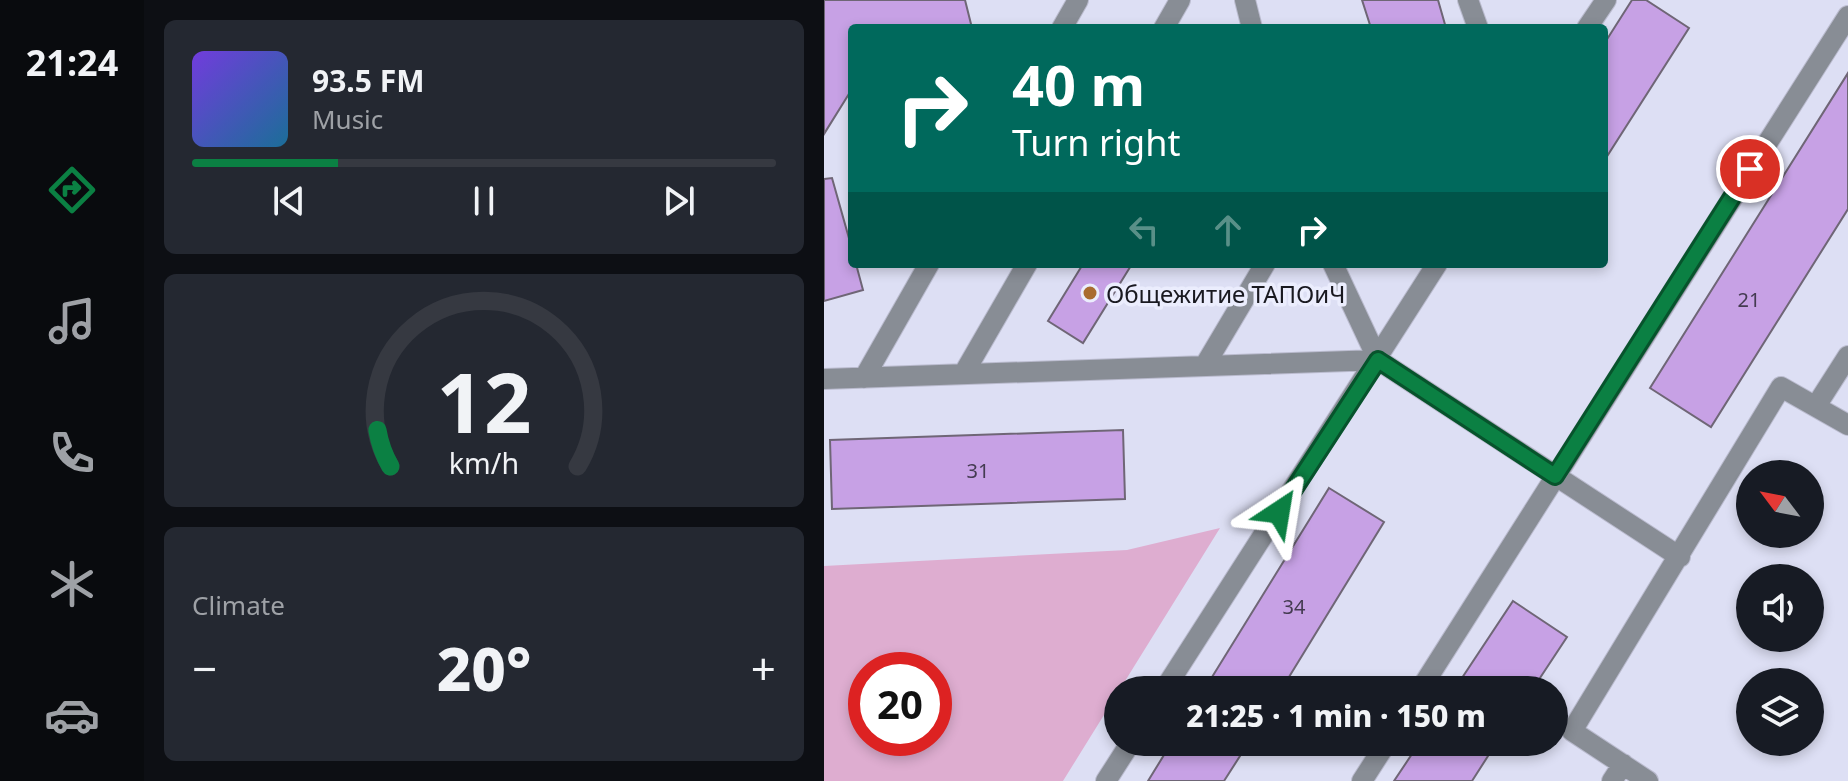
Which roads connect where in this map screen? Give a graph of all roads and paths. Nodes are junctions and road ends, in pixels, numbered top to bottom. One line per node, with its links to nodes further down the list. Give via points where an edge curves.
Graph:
1 (1078, 0): 7 (lane)
2 (1180, 0): 8 (lane)
3 (1245, 0): 9 (lane)
4 (1468, 0): 10 (lane)
5 (1606, 0): 11 (lane)
6 (1848, 16): 25 (lane)
7 (1064, 24)
8 (1166, 24)
9 (1251, 24)
10 (1477, 24)
11 (1590, 24)
12 (927, 268): 21 (lane)
13 (1025, 268): 20 (lane)
14 (1263, 268): 19 (lane)
15 (1335, 268): 18 (lane)
16 (1435, 268): 18 (lane)
17 (1848, 356): 23 (lane)
18 (1378, 360): 19 (lane); 25 (lane); 27 (lane)
19 (1205, 365): 20 (lane)
20 (964, 373): 21 (lane)
21 (864, 378): 22 (lane)
22 (824, 379)
23 (1816, 406): 24 (lane); 26 (lane, via 1781,387)
24 (1848, 425)
25 (1555, 476): 26 (lane); 28 (lane)
26 (1680, 557): 31 (lane, via 1572,731)
27 (1173, 676)
28 (1429, 676)
29 (1122, 756): 32 (lane)
30 (1378, 756): 33 (lane)
31 (1617, 772): 34 (lane)
32 (1106, 781)
33 (1362, 781)
34 (1648, 781)

